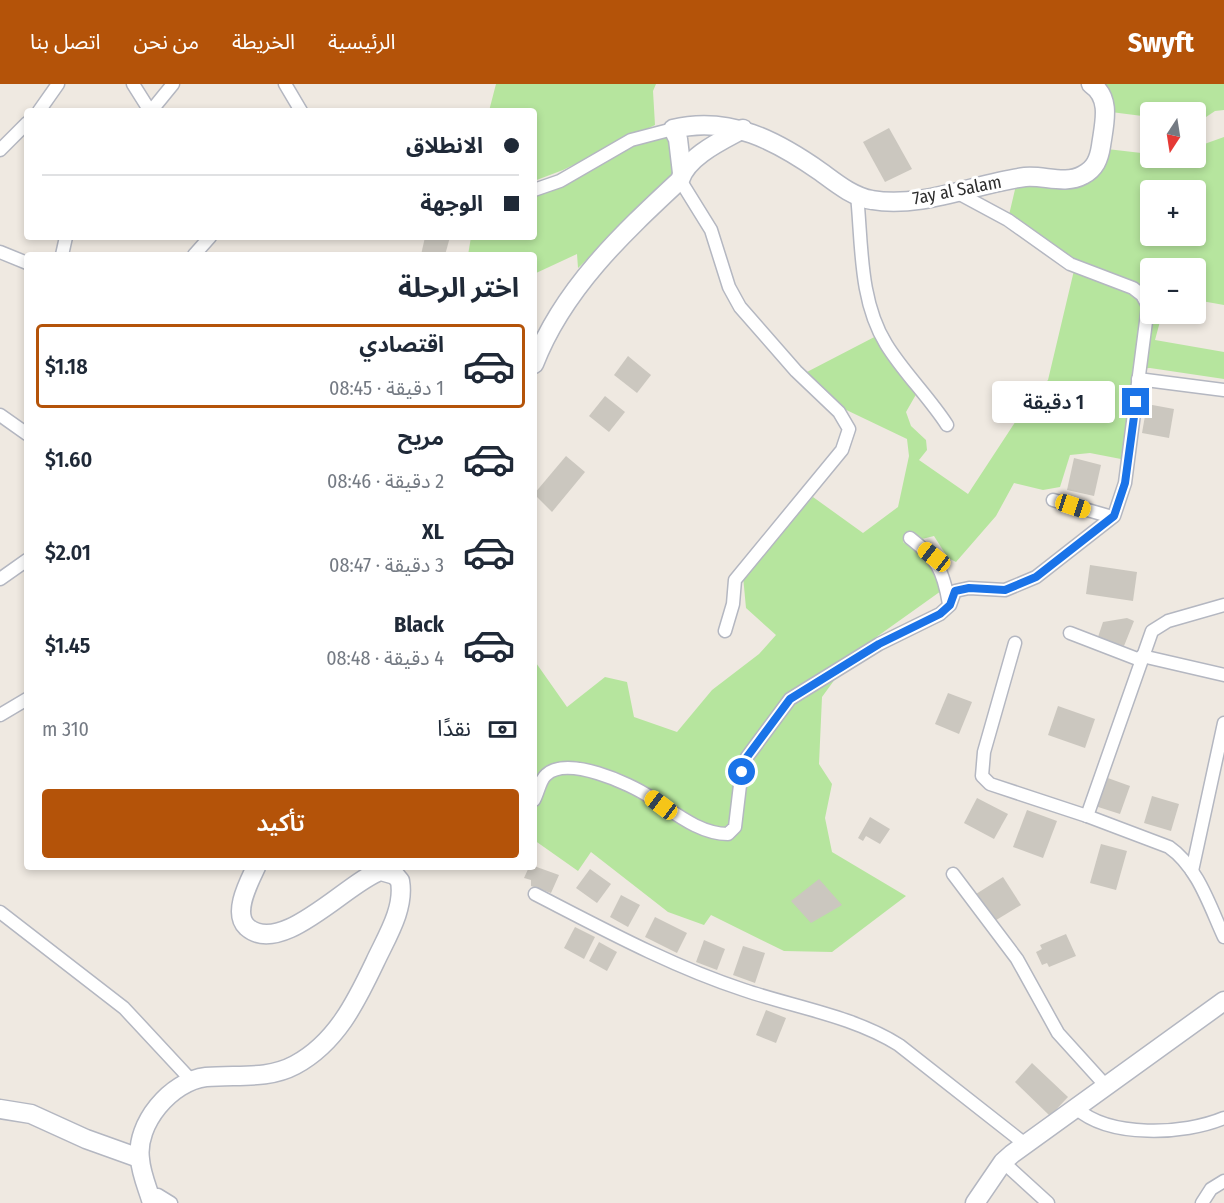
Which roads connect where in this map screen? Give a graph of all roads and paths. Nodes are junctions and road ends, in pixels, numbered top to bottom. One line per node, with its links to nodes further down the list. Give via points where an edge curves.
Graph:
1 (58, 84): 6 (street)
2 (133, 84): 7 (street)
3 (173, 84): 8 (street)
4 (285, 84): 9 (street)
5 (1091, 84): 16 (street, 7ay al Salam, via 1102,94 1105,104 1099,158 1090,171 1071,180 1023,177)
6 (41, 108)
7 (148, 108)
8 (153, 108)
9 (299, 108)
10 (24, 126): 13 (street)
11 (674, 129): 12 (street); 14 (street); 15 (street, via 631,140 561,181)
12 (743, 129): 14 (street, via 717,143); 17 (street, 7ay al Salam, via 790,152)
13 (0, 150)
14 (681, 177): 22 (street, via 574,290); 35 (street, via 711,230 734,297 796,371 839,412 849,429 842,450 735,580)
15 (537, 189)
16 (956, 192): 17 (street, 7ay al Salam, via 890,201); 23 (street, via 1008,220 1070,264 1120,281 1142,295 1148,306)
17 (857, 195): 26 (street, via 866,292 872,315 885,342)
18 (207, 240): 20 (street)
19 (0, 252): 21 (street)
20 (197, 252)
21 (24, 262)
22 (537, 357)
23 (1138, 379): 24 (street); 29 (street, via 1125,483 1118,511)
24 (1224, 390)
25 (0, 416): 27 (street)
26 (947, 425)
27 (24, 432)
28 (1053, 500): 29 (street)
29 (1112, 517): 33 (street, via 1036,577 1005,590 955,591)
30 (910, 538): 33 (street, via 934,557 945,579)
31 (24, 562): 32 (street)
32 (0, 579)
33 (950, 605): 43 (street, via 790,699 747,757 735,826 728,834 704,829 673,814 649,796 588,770 560,767 545,776)
34 (1224, 605): 38 (street, via 1160,625 1152,631)
35 (725, 631)
36 (1070, 633): 38 (street)
37 (1015, 643): 44 (street, via 984,752 982,776 990,784)
38 (1141, 658): 39 (street); 44 (street)
39 (1224, 675)
40 (24, 701): 41 (street)
41 (0, 715)
42 (1224, 723): 48 (street)
43 (537, 793)
44 (1088, 816): 48 (street, via 1169,848)
45 (255, 870): 46 (street, via 241,912 248,928 265,933 306,920)
46 (378, 870)
47 (382, 870): 54 (street, via 400,881 399,907 360,995 329,1038 307,1058 284,1070 248,1077)
48 (1192, 871): 52 (street)
49 (953, 874): 55 (street, via 1017,959 1058,1033)
50 (535, 894): 59 (street, via 681,966 877,1033 899,1045)
51 (0, 912): 54 (street, via 124,1008)
52 (1224, 937)
53 (1224, 1001): 55 (street)
54 (191, 1080): 60 (street, via 166,1097 155,1111 143,1135)
55 (1107, 1086): 57 (street)
56 (0, 1108): 60 (street, via 31,1114)
57 (1076, 1108): 58 (street, via 1093,1121 1128,1128 1182,1130); 59 (street)
58 (1224, 1118)
59 (1025, 1144): 61 (street)
60 (139, 1158): 63 (street)
61 (1003, 1162): 65 (street); 66 (street)
62 (1224, 1181): 67 (street, via 1211,1189)
63 (151, 1199): 64 (street, via 158,1195)
64 (171, 1203)
65 (975, 1203)
66 (1048, 1203)
67 (1202, 1203)

